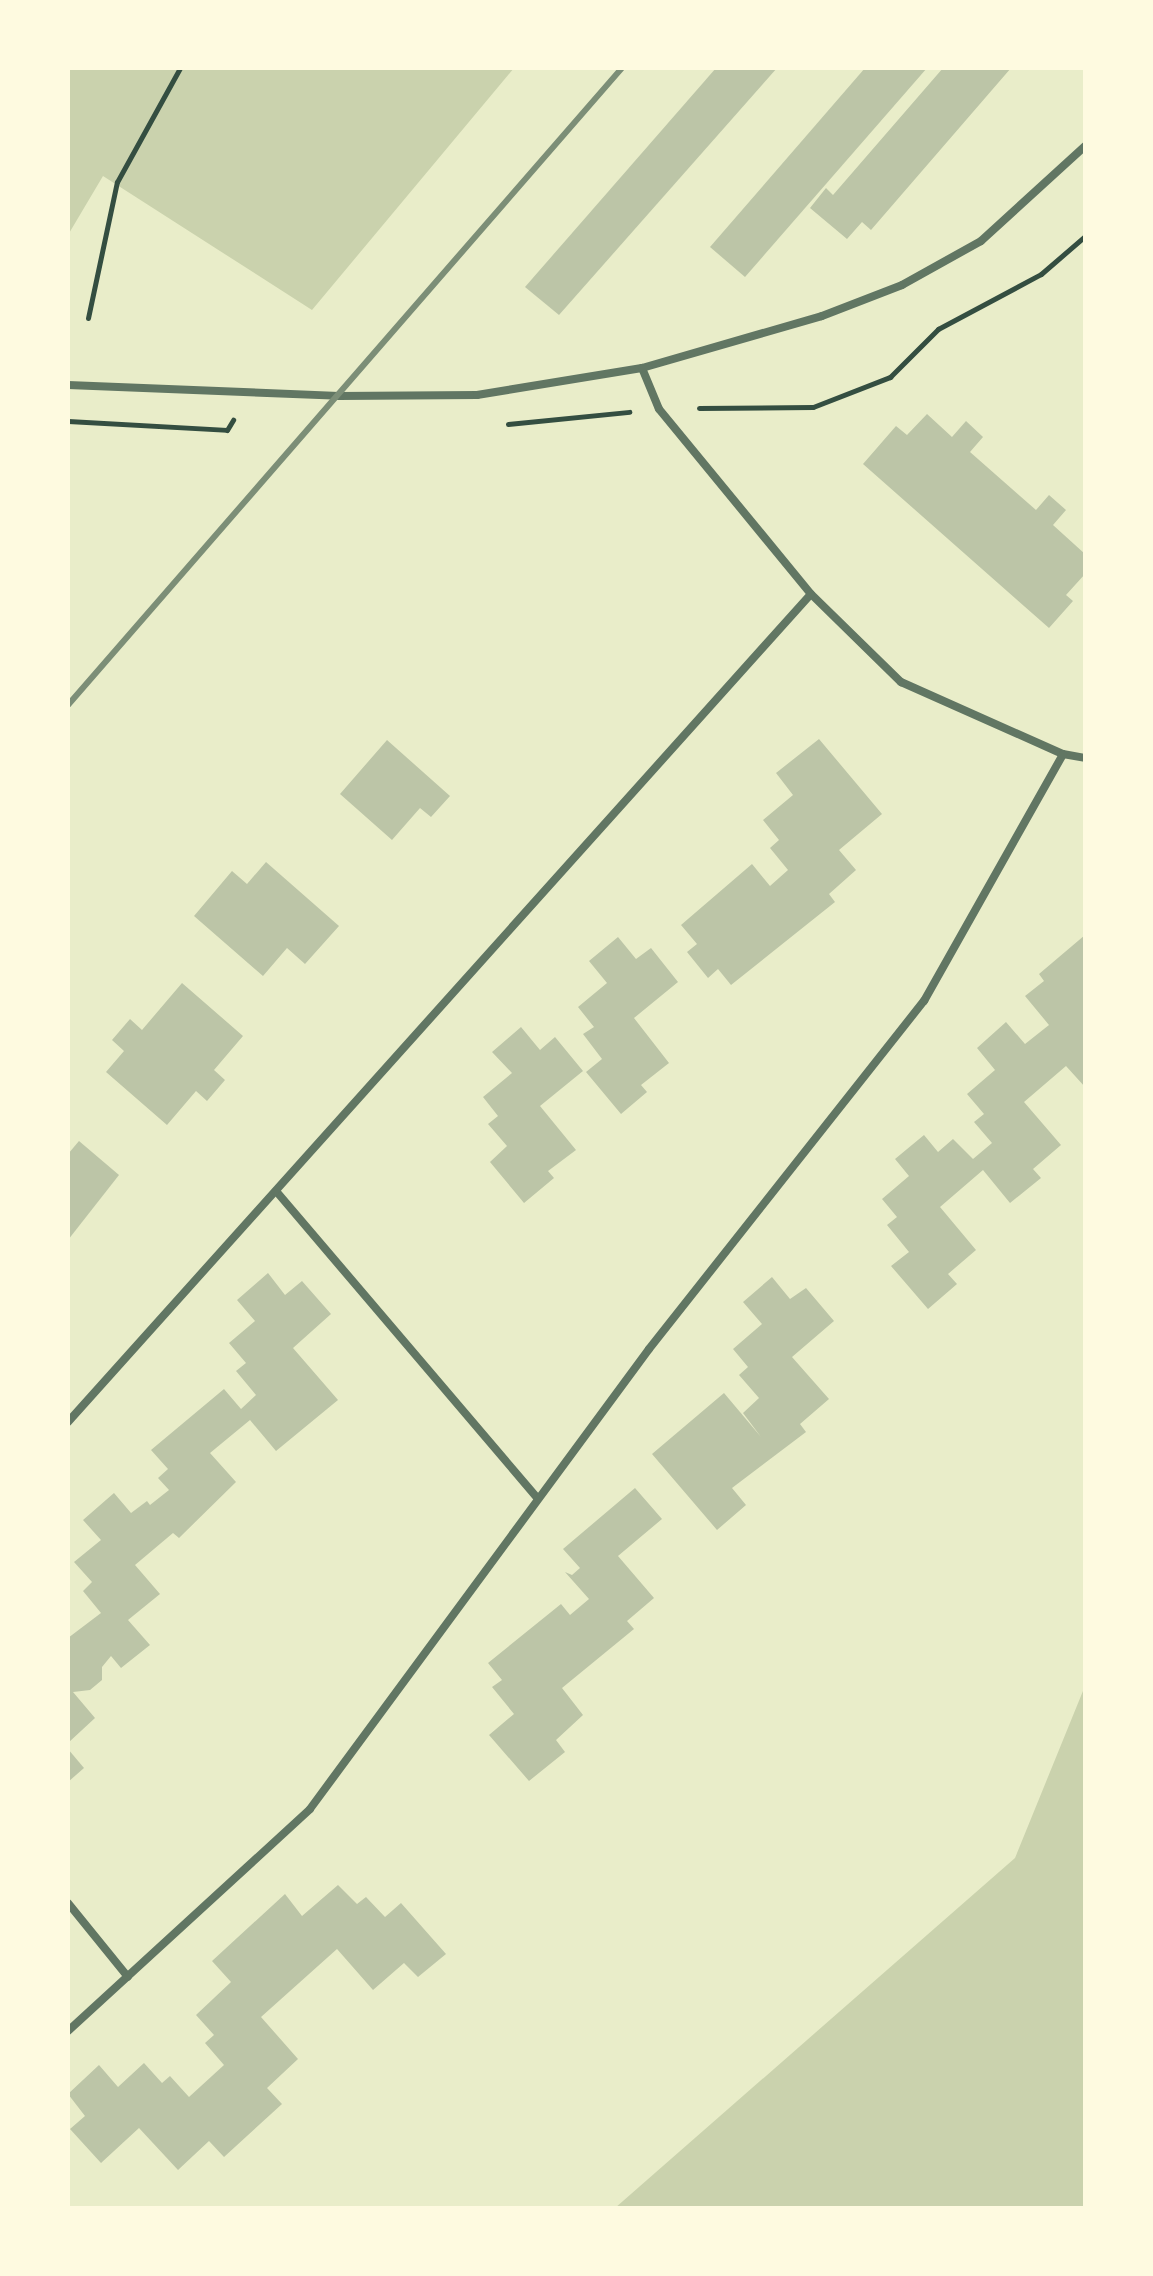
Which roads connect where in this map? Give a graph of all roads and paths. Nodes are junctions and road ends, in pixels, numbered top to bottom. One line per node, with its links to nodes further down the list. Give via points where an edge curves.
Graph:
1 (180, 68): 4 (path, via 117,182)
2 (1085, 146): 6 (street, via 981,241 902,285 822,316)
3 (1085, 236): 5 (path, via 1041,274)
4 (88, 318)
5 (938, 329)
6 (642, 368): 7 (street, via 477,395 339,396); 8 (street, via 659,409)
7 (68, 385)
8 (811, 594): 9 (street, via 901,682); 11 (street)
9 (1063, 754): 10 (street); 13 (street, via 924,1001)
10 (1085, 758)
11 (276, 1191): 12 (street); 13 (street)
12 (68, 1422)
13 (536, 1497): 15 (street, via 310,1809)
14 (68, 1903): 15 (street)
15 (128, 1977): 16 (street)
16 (68, 2031)

